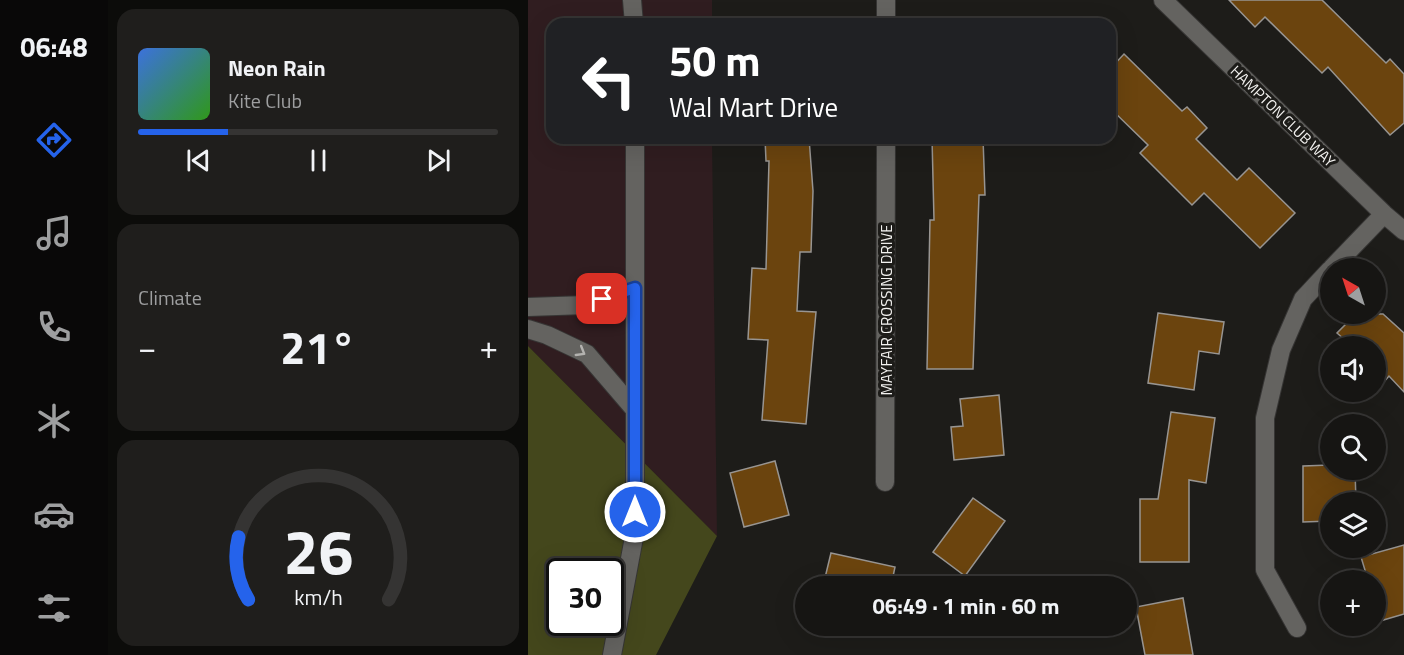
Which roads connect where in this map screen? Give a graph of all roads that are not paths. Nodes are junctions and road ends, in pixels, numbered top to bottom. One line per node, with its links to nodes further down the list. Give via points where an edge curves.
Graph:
1 (632, 0): 4 (street)
2 (886, 0): 5 (street)
3 (1163, 0): 8 (street, HAMPTON CLUB WAY)
4 (634, 18)
5 (886, 18)
6 (635, 144): 12 (street)
7 (886, 144): 16 (street, MAYFAIR CROSSING DRIVE)
8 (1384, 214): 9 (street, HAMPTON CLUB WAY); 10 (street)
9 (1404, 231)
10 (1342, 258)
11 (1320, 280): 17 (street, via 1303,298 1281,350 1265,417 1265,570)
12 (635, 288): 13 (street, via 586,305); 15 (street)
13 (528, 307)
14 (528, 329): 15 (street, one-way to 15, via 587,354)
15 (635, 410): 18 (street, via 635,532)
16 (885, 482)
17 (1297, 628)
18 (612, 655)

